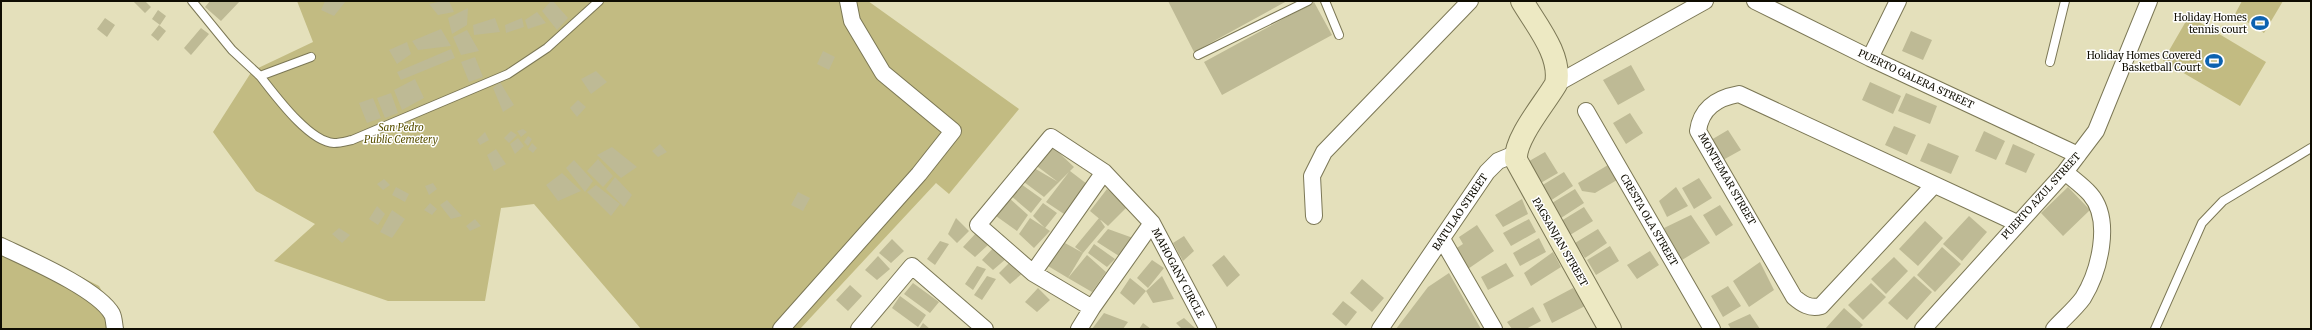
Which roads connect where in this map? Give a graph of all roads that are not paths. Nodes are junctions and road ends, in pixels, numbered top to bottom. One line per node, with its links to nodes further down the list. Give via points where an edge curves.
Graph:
1 (192, 1): 18 (lane, via 232,50)
2 (599, 1): 18 (lane, via 547,48 508,74 352,140 334,143 322,140 281,103)
3 (848, 1): 36 (street, via 852,22 883,74 953,131 919,174)
4 (1308, 1): 14 (lane)
5 (1324, 1): 13 (lane)
6 (1470, 1): 27 (street, via 1324,152 1312,176)
7 (1522, 1): 19 (street, via 1557,66)
8 (1705, 1): 19 (street)
9 (1755, 1): 16 (street, PUERTO GALERA STREET)
10 (1898, 1): 16 (street)
11 (2065, 1): 17 (lane)
12 (2149, 1): 23 (street, PUERTO AZUL STREET, via 2096,131)
13 (1339, 35)
14 (1198, 55)
15 (311, 57): 18 (lane)
16 (1870, 58): 23 (street, PUERTO GALERA STREET)
17 (2050, 62)
18 (260, 76)
19 (1556, 84): 22 (street)
20 (1586, 111): 43 (street, CRESTA OLA STREET)
21 (2311, 148): 46 (lane, via 2223,201 2211,212 2202,223)
22 (1515, 154): 30 (street, BATULAO STREET, via 1498,162 1487,172); 42 (street, PAGSANJAN STREET, via 1524,178)
23 (2078, 156): 25 (street, PUERTO AZUL STREET)
24 (1104, 172): 29 (street, MAHOGANY CIRCLE); 32 (street); 32 (street, MAHOGANY CIRCLE, via 1050,137 978,225)
25 (2065, 172): 28 (street, PUERTO AZUL STREET); 45 (street, via 2091,195 2100,215 2102,242 2095,274 2082,299)
26 (1933, 186): 26 (street, MONTEMAR STREET, via 1739,94 1729,96 1704,110 1700,121 1698,131 1794,297 1814,308 1821,306); 28 (street, MONTEMAR STREET)
27 (1314, 216)
28 (2017, 223): 44 (street, PUERTO AZUL STREET)
29 (1152, 224): 33 (street); 39 (street, MAHOGANY CIRCLE)
30 (1442, 239): 40 (street, BATULAO STREET); 41 (street)
31 (1, 246): 35 (street, via 95,296 112,314)
32 (1033, 273): 33 (street)
33 (1092, 308): 38 (street)
34 (980, 327): 37 (street, via 912,266)
35 (115, 329)
36 (781, 329)
37 (859, 329)
38 (1079, 329)
39 (1208, 329)
40 (1380, 329)
41 (1494, 329)
42 (1610, 329)
43 (1712, 329)
44 (1923, 329)
45 (2054, 329)
46 (2155, 329)

